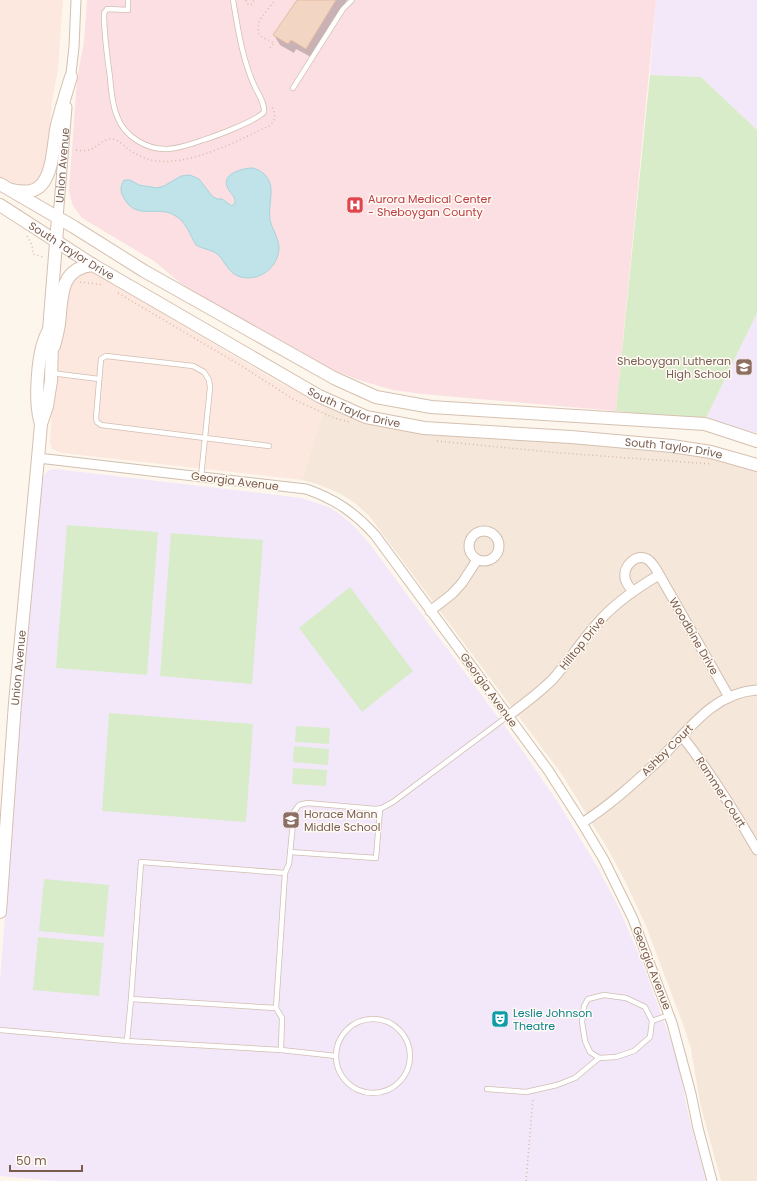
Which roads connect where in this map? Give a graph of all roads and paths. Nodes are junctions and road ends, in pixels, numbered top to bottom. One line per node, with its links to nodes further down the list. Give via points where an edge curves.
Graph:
1 (76, 0): 9 (street, Union Avenue)
2 (128, 0): 3 (lane, via 128,10 107,9 104,13 115,111 122,127 134,138 153,147 166,149 215,136 264,112 244,55)
3 (233, 0)
4 (246, 0): 5 (path, via 249,5)
5 (254, 0)
6 (275, 0): 8 (path, via 261,18 258,27 260,36 274,43)
7 (352, 0): 10 (lane, via 343,9)
8 (270, 48)
9 (71, 77): 13 (main road, via 56,126 44,182 40,187 22,192); 15 (street, Union Avenue, via 65,117)
10 (293, 88)
11 (270, 103): 12 (path, via 275,115 271,125 226,146 190,157 169,161 151,160 111,139 89,150)
12 (76, 150)
13 (5, 187): 15 (main road, South Taylor Drive)
14 (0, 206): 16 (main road, South Taylor Drive)
15 (58, 218): 16 (main road, Union Avenue); 24 (main road, South Taylor Drive, via 198,302 334,378 376,397 431,407 705,424)
16 (56, 241): 17 (main road, South Taylor Drive); 18 (main road, Union Avenue)
17 (93, 265): 19 (main road, via 77,270 66,282 62,292 58,334); 27 (main road, South Taylor Drive, via 320,396 366,417 424,428 672,446 711,452)
18 (49, 330): 19 (main road, Union Avenue); 22 (main road, Union Avenue, via 40,355 37,403)
19 (52, 353): 20 (main road, Union Avenue)
20 (51, 373): 21 (lane); 22 (main road, Union Avenue, via 49,395)
21 (99, 379): 23 (lane, via 96,418 101,425); 23 (lane, via 101,359 106,356 193,366 204,372 210,388)
22 (41, 424): 26 (main road, Union Avenue)
23 (205, 438): 25 (lane); 28 (lane)
24 (757, 441)
25 (269, 446)
26 (38, 458): 28 (street, Georgia Avenue); 42 (main road, Union Avenue, via 15,703)
27 (757, 465)
28 (201, 477): 32 (street, Georgia Avenue, via 306,489 336,501 364,523)
29 (477, 560): 32 (street, via 452,594)
30 (659, 575): 31 (street, Hilltop Drive); 31 (street, via 646,559 632,560 626,567 624,576); 34 (street, Woodbine Drive)
31 (633, 592): 35 (street, Hilltop Drive, via 600,620 552,680)
32 (430, 611): 35 (street, Georgia Avenue)
33 (757, 690): 34 (street, Ashby Court)
34 (729, 697): 36 (street, Ashby Court, via 705,712)
35 (508, 716): 37 (lane); 38 (street, Georgia Avenue)
36 (682, 736): 38 (street, Ashby Court, via 629,787); 39 (street, Rammer Court, via 738,816)
37 (380, 809): 40 (lane, via 301,804 294,812); 40 (lane, via 376,858)
38 (582, 822): 45 (street, Georgia Avenue, via 633,919)
39 (757, 850)
40 (290, 852): 41 (lane)
41 (285, 873): 43 (lane, via 141,862); 44 (lane)
42 (0, 912)
43 (131, 999): 44 (lane); 48 (lane)
44 (276, 1008): 49 (lane, via 282,1018)
45 (669, 1015): 46 (lane); 55 (street, Georgia Avenue)
46 (652, 1021): 51 (lane, via 650,1037 634,1051 616,1057); 51 (lane, via 645,1007 626,998 604,995 588,999 584,1006 582,1022 584,1041 590,1052)
47 (0, 1030): 48 (lane)
48 (127, 1041): 49 (lane)
49 (281, 1050): 50 (lane)
50 (336, 1056): 50 (lane, via 338,1069 344,1080 354,1088 366,1092 378,1092 400,1081 409,1058 404,1036 396,1027 374,1019 362,1020 343,1034)
51 (600, 1058): 53 (lane, via 575,1078)
52 (487, 1088): 53 (lane, via 526,1092)
53 (534, 1090): 54 (path)
54 (526, 1181)
55 (712, 1181)

